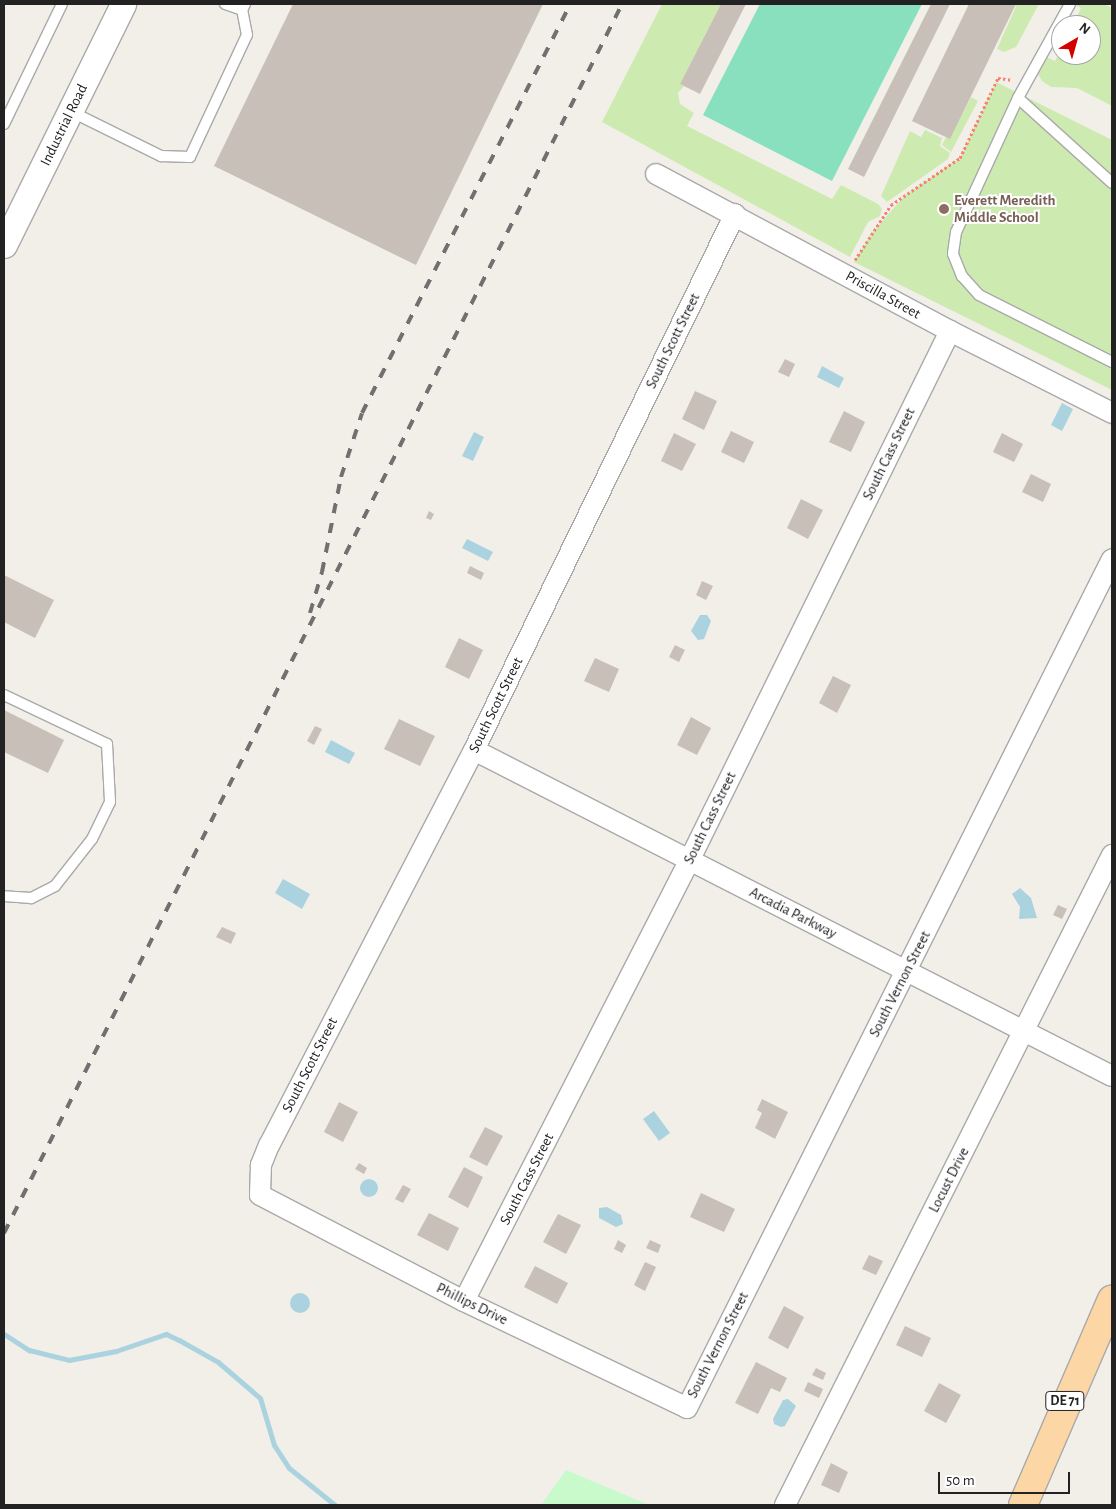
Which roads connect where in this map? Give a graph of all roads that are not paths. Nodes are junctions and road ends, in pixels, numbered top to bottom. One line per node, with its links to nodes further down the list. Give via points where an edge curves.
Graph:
1 (62, 4): 8 (lane)
2 (124, 4): 7 (street, Industrial Road)
3 (225, 4): 5 (lane)
4 (1070, 4): 6 (lane)
5 (244, 7): 7 (lane, via 247,35 190,157 161,156)
6 (1018, 98): 10 (lane); 14 (lane, via 956,232 953,254 962,276 979,295)
7 (70, 111): 12 (street, Industrial Road)
8 (4, 124)
9 (656, 174): 11 (street, Priscilla Street)
10 (1112, 184)
11 (735, 214): 13 (street, Priscilla Street); 18 (street, South Scott Street)
12 (4, 245)
13 (950, 331): 15 (street, Priscilla Street); 20 (street, South Cass Street)
14 (1112, 362)
15 (1112, 413)
16 (1112, 559): 22 (street, South Vernon Street)
17 (4, 696): 21 (lane, via 107,744 110,802 92,839 55,886 31,898)
18 (474, 750): 20 (street, Arcadia Parkway); 25 (street, South Scott Street, via 269,1145 261,1166)
19 (1112, 855): 23 (street, Locust Drive)
20 (689, 861): 22 (street, Arcadia Parkway); 27 (street, South Cass Street)
21 (4, 896)
22 (907, 970): 23 (street, Arcadia Parkway); 28 (street, South Vernon Street)
23 (1024, 1031): 24 (street, Arcadia Parkway); 29 (street, Locust Drive)
24 (1112, 1076)
25 (260, 1195): 27 (street, Phillips Drive)
26 (1112, 1299): 30 (main road, DE 71)
27 (464, 1301): 28 (street, Phillips Drive)
28 (687, 1408)
29 (785, 1505)
30 (1023, 1505)

